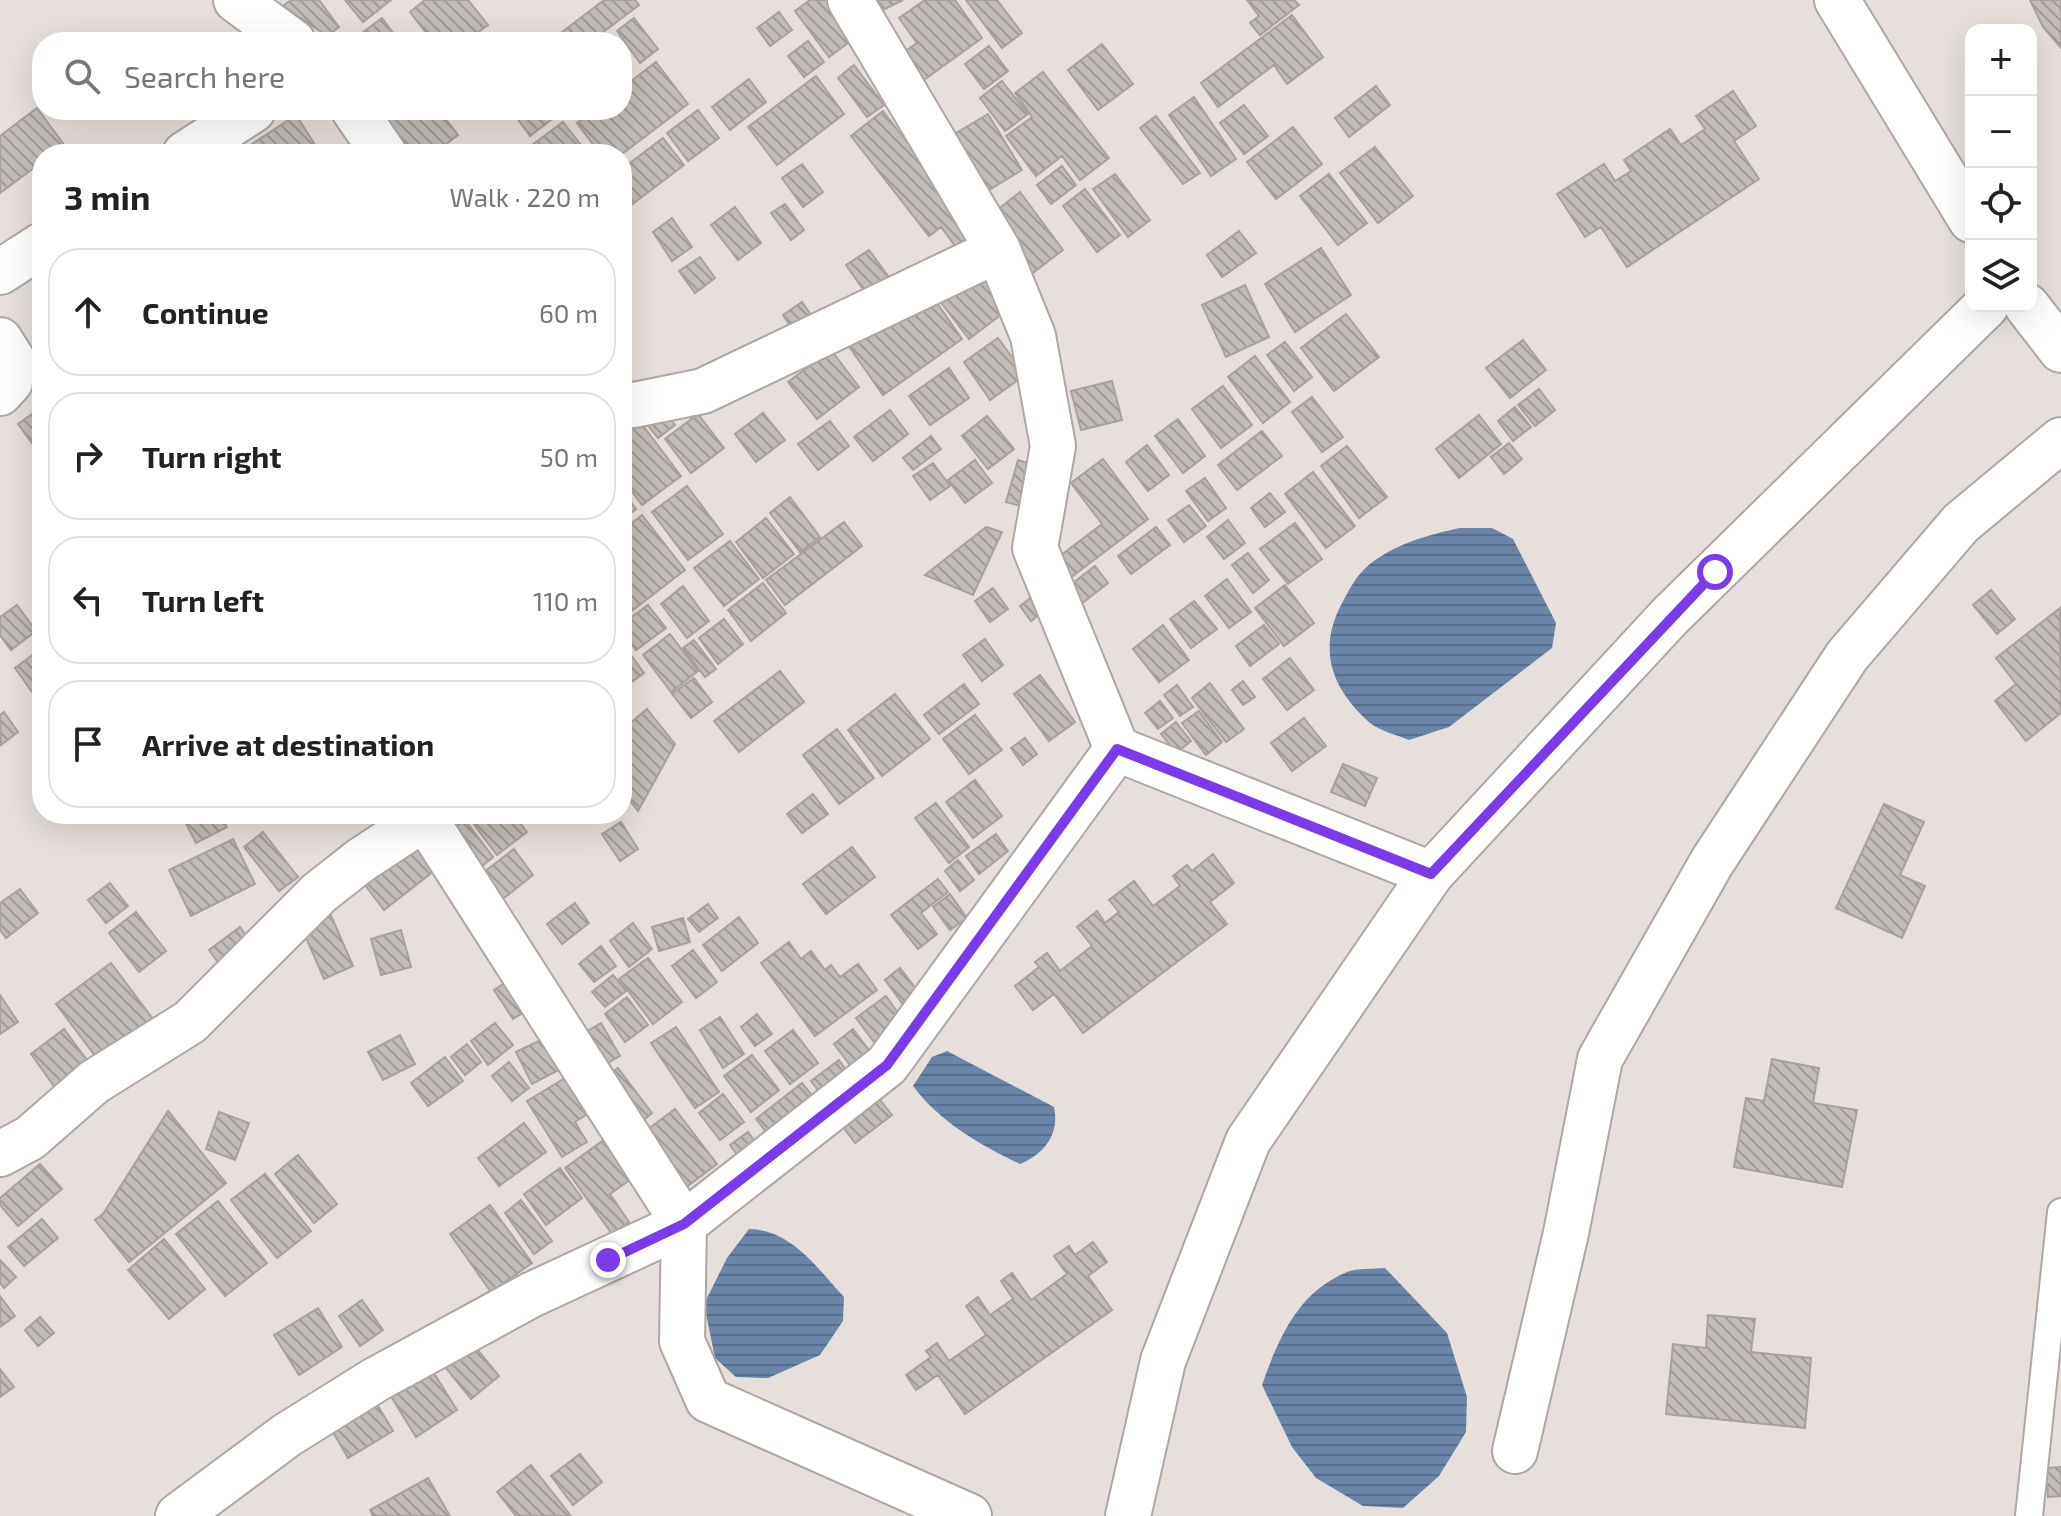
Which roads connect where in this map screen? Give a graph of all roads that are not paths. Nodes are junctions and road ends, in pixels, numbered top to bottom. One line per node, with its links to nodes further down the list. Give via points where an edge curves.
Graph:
1 (236, 0): 4 (street)
2 (850, 0): 10 (street)
3 (1837, 0): 9 (street)
4 (279, 32)
5 (238, 120): 7 (street)
6 (361, 120): 8 (street)
7 (200, 144)
8 (377, 144)
9 (1965, 210)
10 (998, 250): 18 (street, via 703,391); 20 (street, via 1033,336 1053,446 1035,548)
11 (32, 251): 12 (street)
12 (0, 272)
13 (1980, 312): 23 (street, via 1670,616)
14 (2032, 312): 16 (street)
15 (0, 340): 17 (street, via 12,359 10,382)
16 (2061, 350)
17 (0, 393)
18 (632, 405)
19 (2061, 440): 27 (street, via 1961,523 1847,656 1712,862 1600,1059)
20 (1117, 749): 23 (street); 26 (street, via 887,1065)
21 (413, 824): 24 (street, via 319,893 190,1022 94,1082 30,1138)
22 (429, 824): 26 (street)
23 (1431, 874): 30 (street, via 1248,1141 1163,1361)
24 (0, 1154)
25 (2061, 1212): 31 (lane)
26 (684, 1224): 28 (street, via 531,1295 375,1380 287,1435); 29 (street, via 682,1341 708,1400)
27 (1515, 1451)
28 (178, 1516)
29 (969, 1516)
30 (1128, 1516)
31 (2029, 1516)

